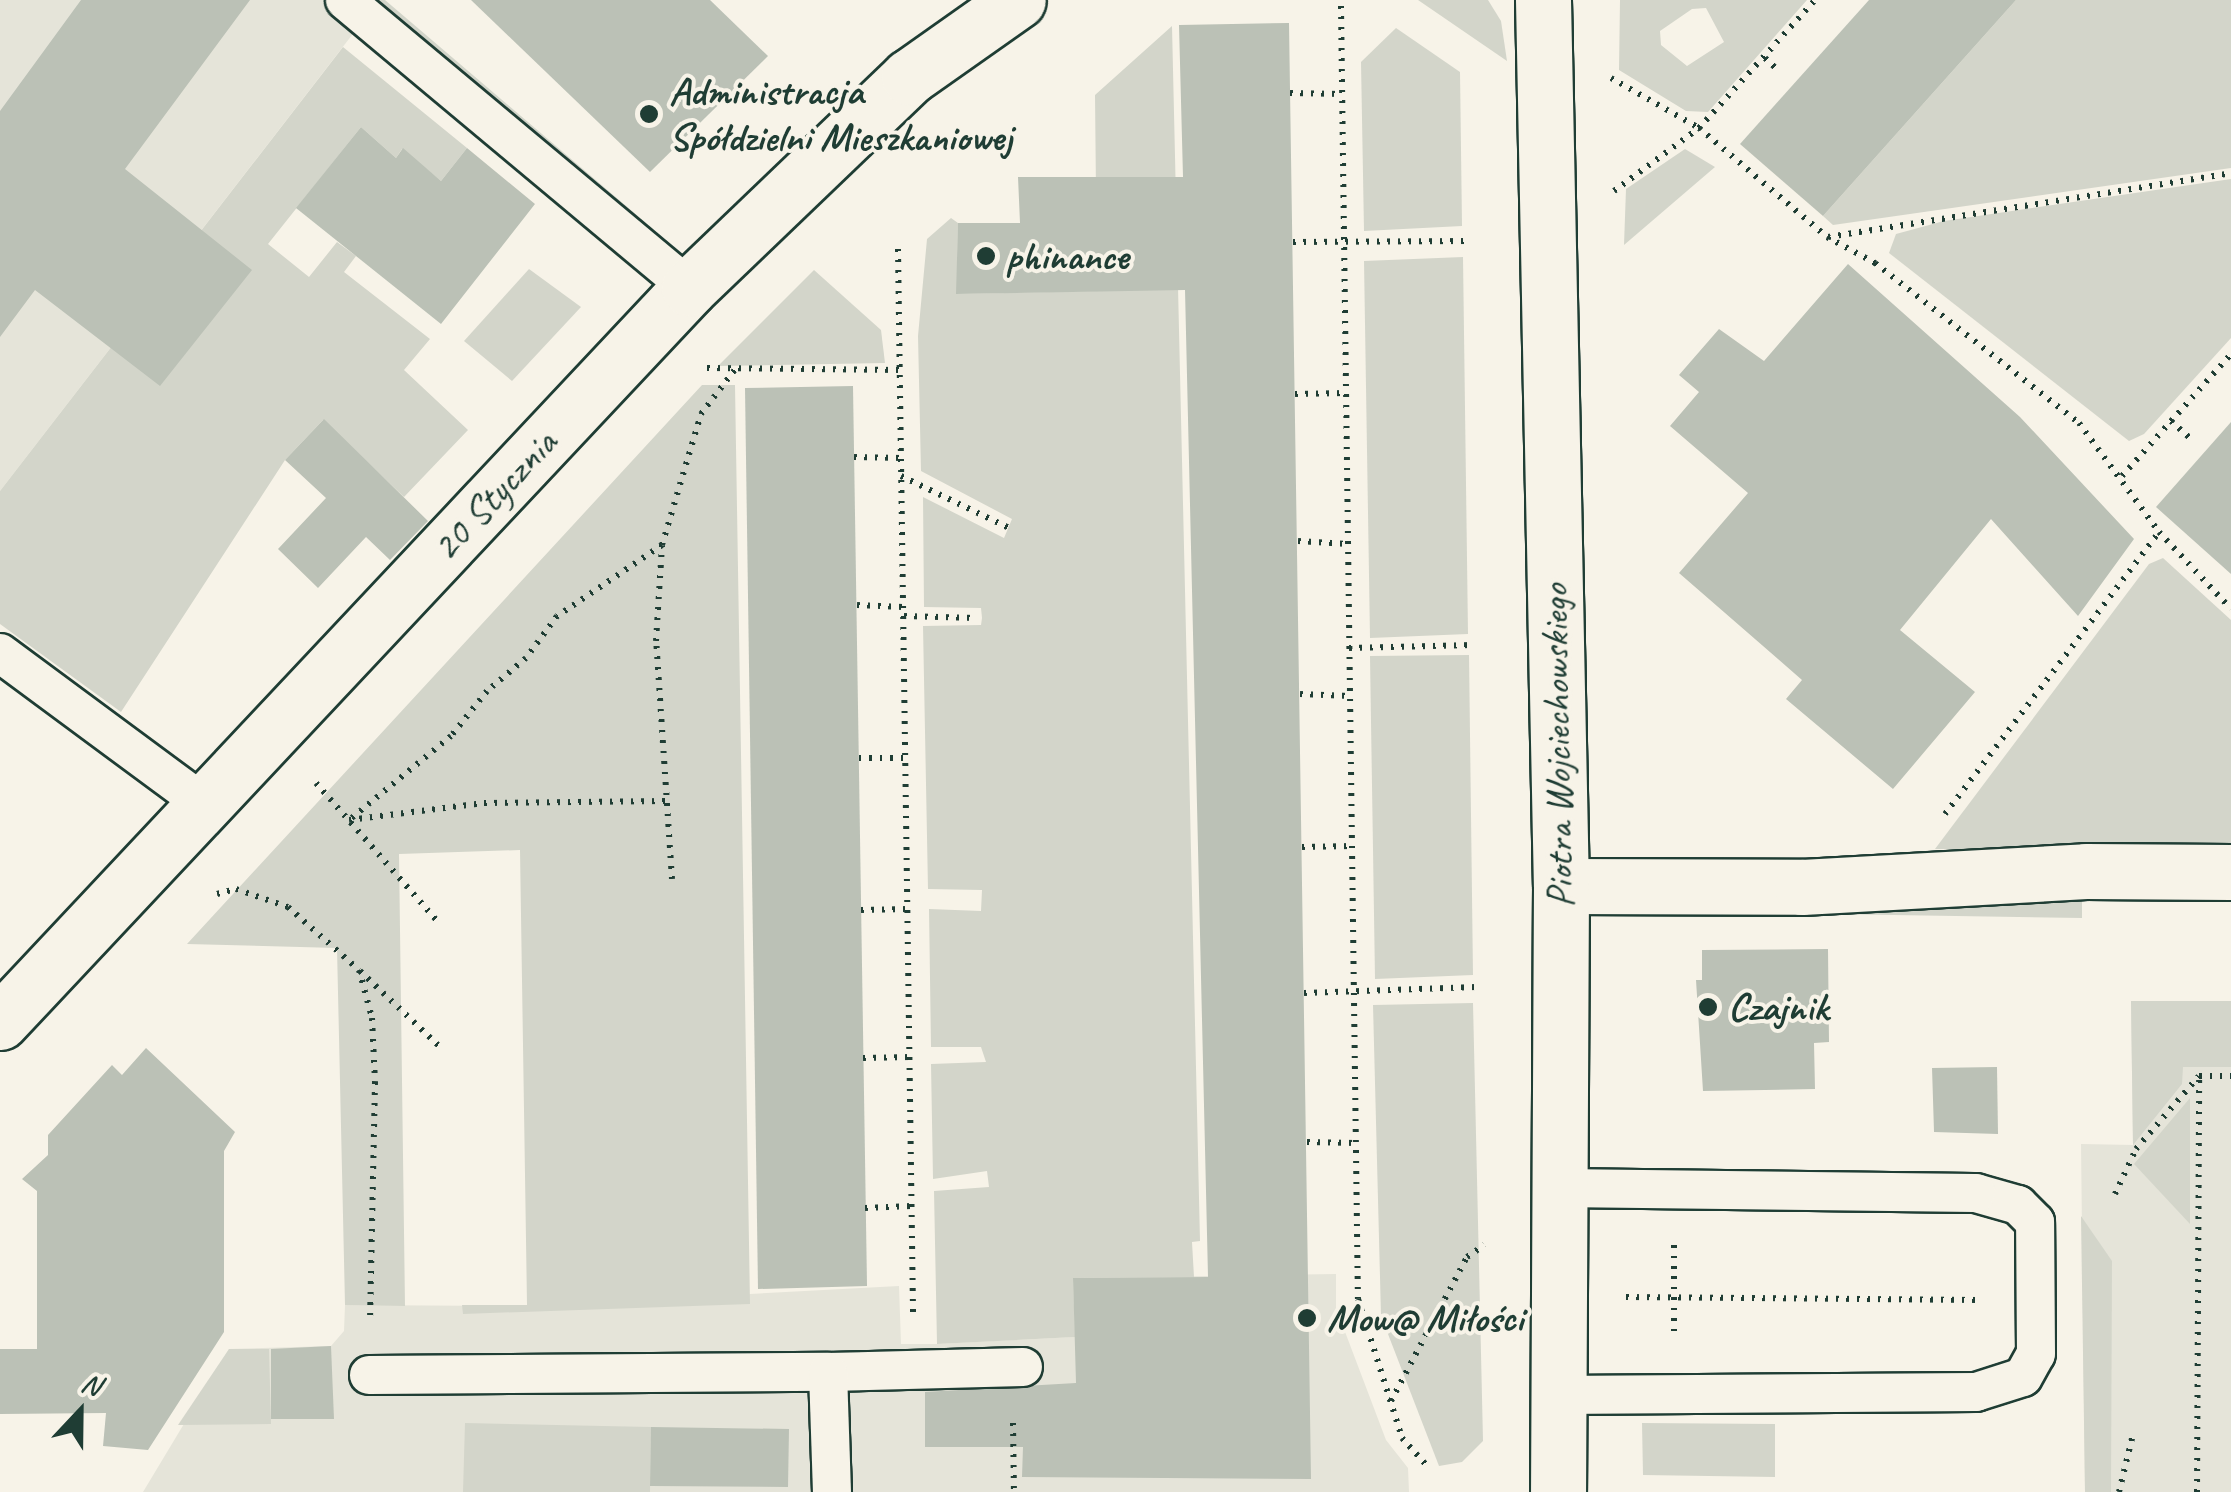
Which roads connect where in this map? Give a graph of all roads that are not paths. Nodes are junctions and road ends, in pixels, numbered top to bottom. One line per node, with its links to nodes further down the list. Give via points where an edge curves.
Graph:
1 (345, 0): 4 (lane)
2 (1018, 0): 4 (street, 20 Stycznia, via 909,77)
3 (1543, 0): 8 (street, Piotra Wojciechowskiego)
4 (689, 288): 6 (street, 20 Stycznia)
5 (0, 653): 6 (lane)
6 (204, 804): 9 (street, 20 Stycznia)
7 (2231, 872): 8 (street, via 1896,878 1802,887)
8 (1561, 886): 10 (street, Piotra Wojciechowskiego)
9 (0, 1022)
10 (1558, 1188): 14 (street, Piotra Wojciechowskiego); 14 (lane, via 1976,1193 2018,1205 2035,1222 2036,1354 2023,1377 1976,1392)
11 (1023, 1367): 12 (lane)
12 (828, 1372): 13 (lane); 15 (lane)
13 (369, 1374)
14 (1557, 1395): 16 (street, Piotra Wojciechowskiego)
15 (832, 1492)
16 (1558, 1492)

